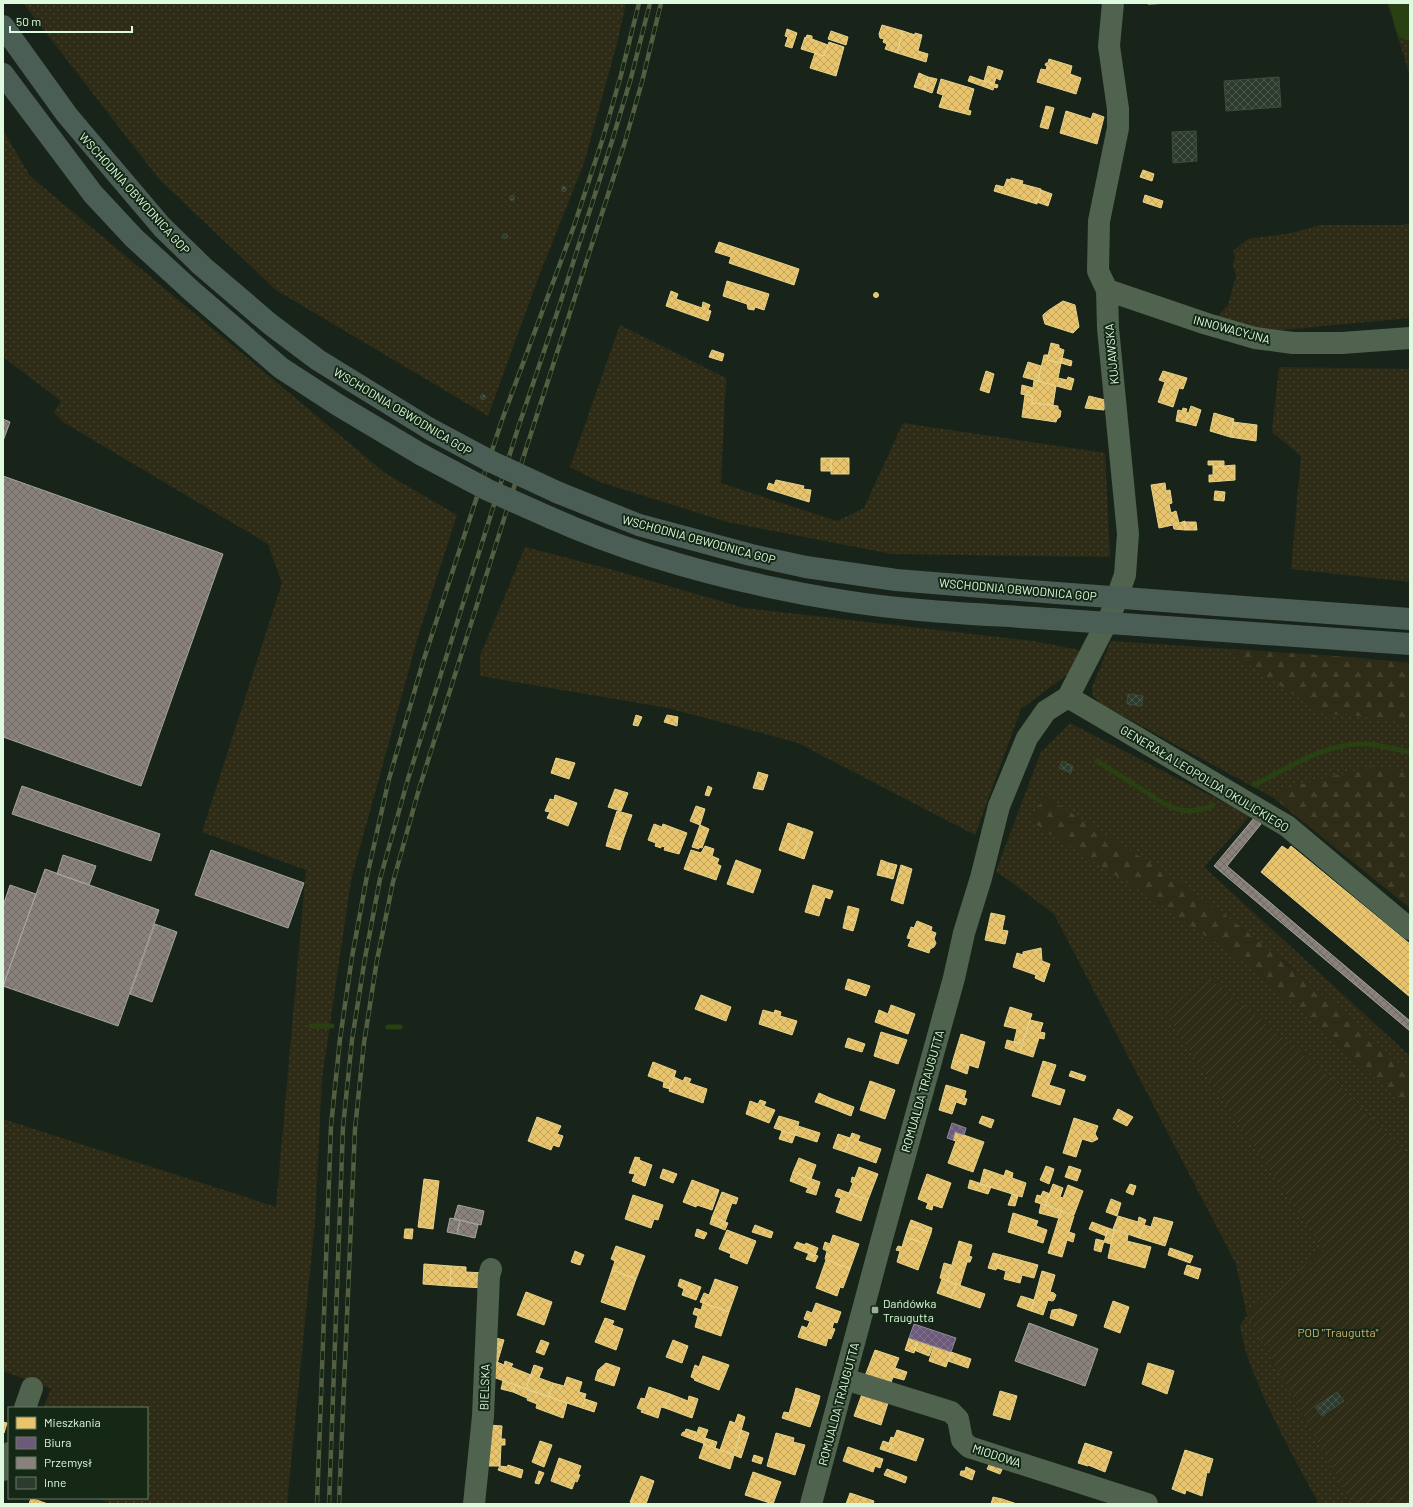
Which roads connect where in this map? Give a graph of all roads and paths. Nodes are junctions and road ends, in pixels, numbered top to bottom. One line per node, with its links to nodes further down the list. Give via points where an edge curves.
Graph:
1 (1113, 3): 4 (street, KUJAWSKA, via 1109,46 1118,109 1118,128 1099,221 1098,240 1098,271)
2 (3, 26): 6 (highway, WSCHODNIA OBWODNICA GOP, bridge, via 67,115 162,226 202,266 270,324 318,360 430,430 559,494 639,525 806,567 896,580)
3 (3, 74): 7 (highway, bridge, via 93,194 134,238 281,368 422,455 488,490 588,534 626,548 735,580 846,601 1051,619)
4 (1107, 290): 5 (street, INNOWACYJNA, via 1255,338 1294,343 1342,343); 8 (street, KUJAWSKA, via 1108,328 1128,534 1125,575 1110,614)
5 (1410, 338)
6 (1410, 619)
7 (1410, 644)
8 (1068, 697): 9 (street, GENERAŁA LEOPOLDA OKULICKIEGO, via 1287,826); 11 (street, ROMUALDA TRAUGUTTA, via 1046,711 1027,738 999,806)
9 (1410, 929)
10 (491, 1269): 14 (street, BIELSKA, via 483,1416)
11 (845, 1379): 15 (street, ROMUALDA TRAUGUTTA); 16 (street, MIODOWA, via 951,1412 958,1419 962,1440 969,1447)
12 (8, 1456): 13 (street)
13 (3, 1470)
14 (474, 1504)
15 (811, 1504)
16 (1148, 1504)

